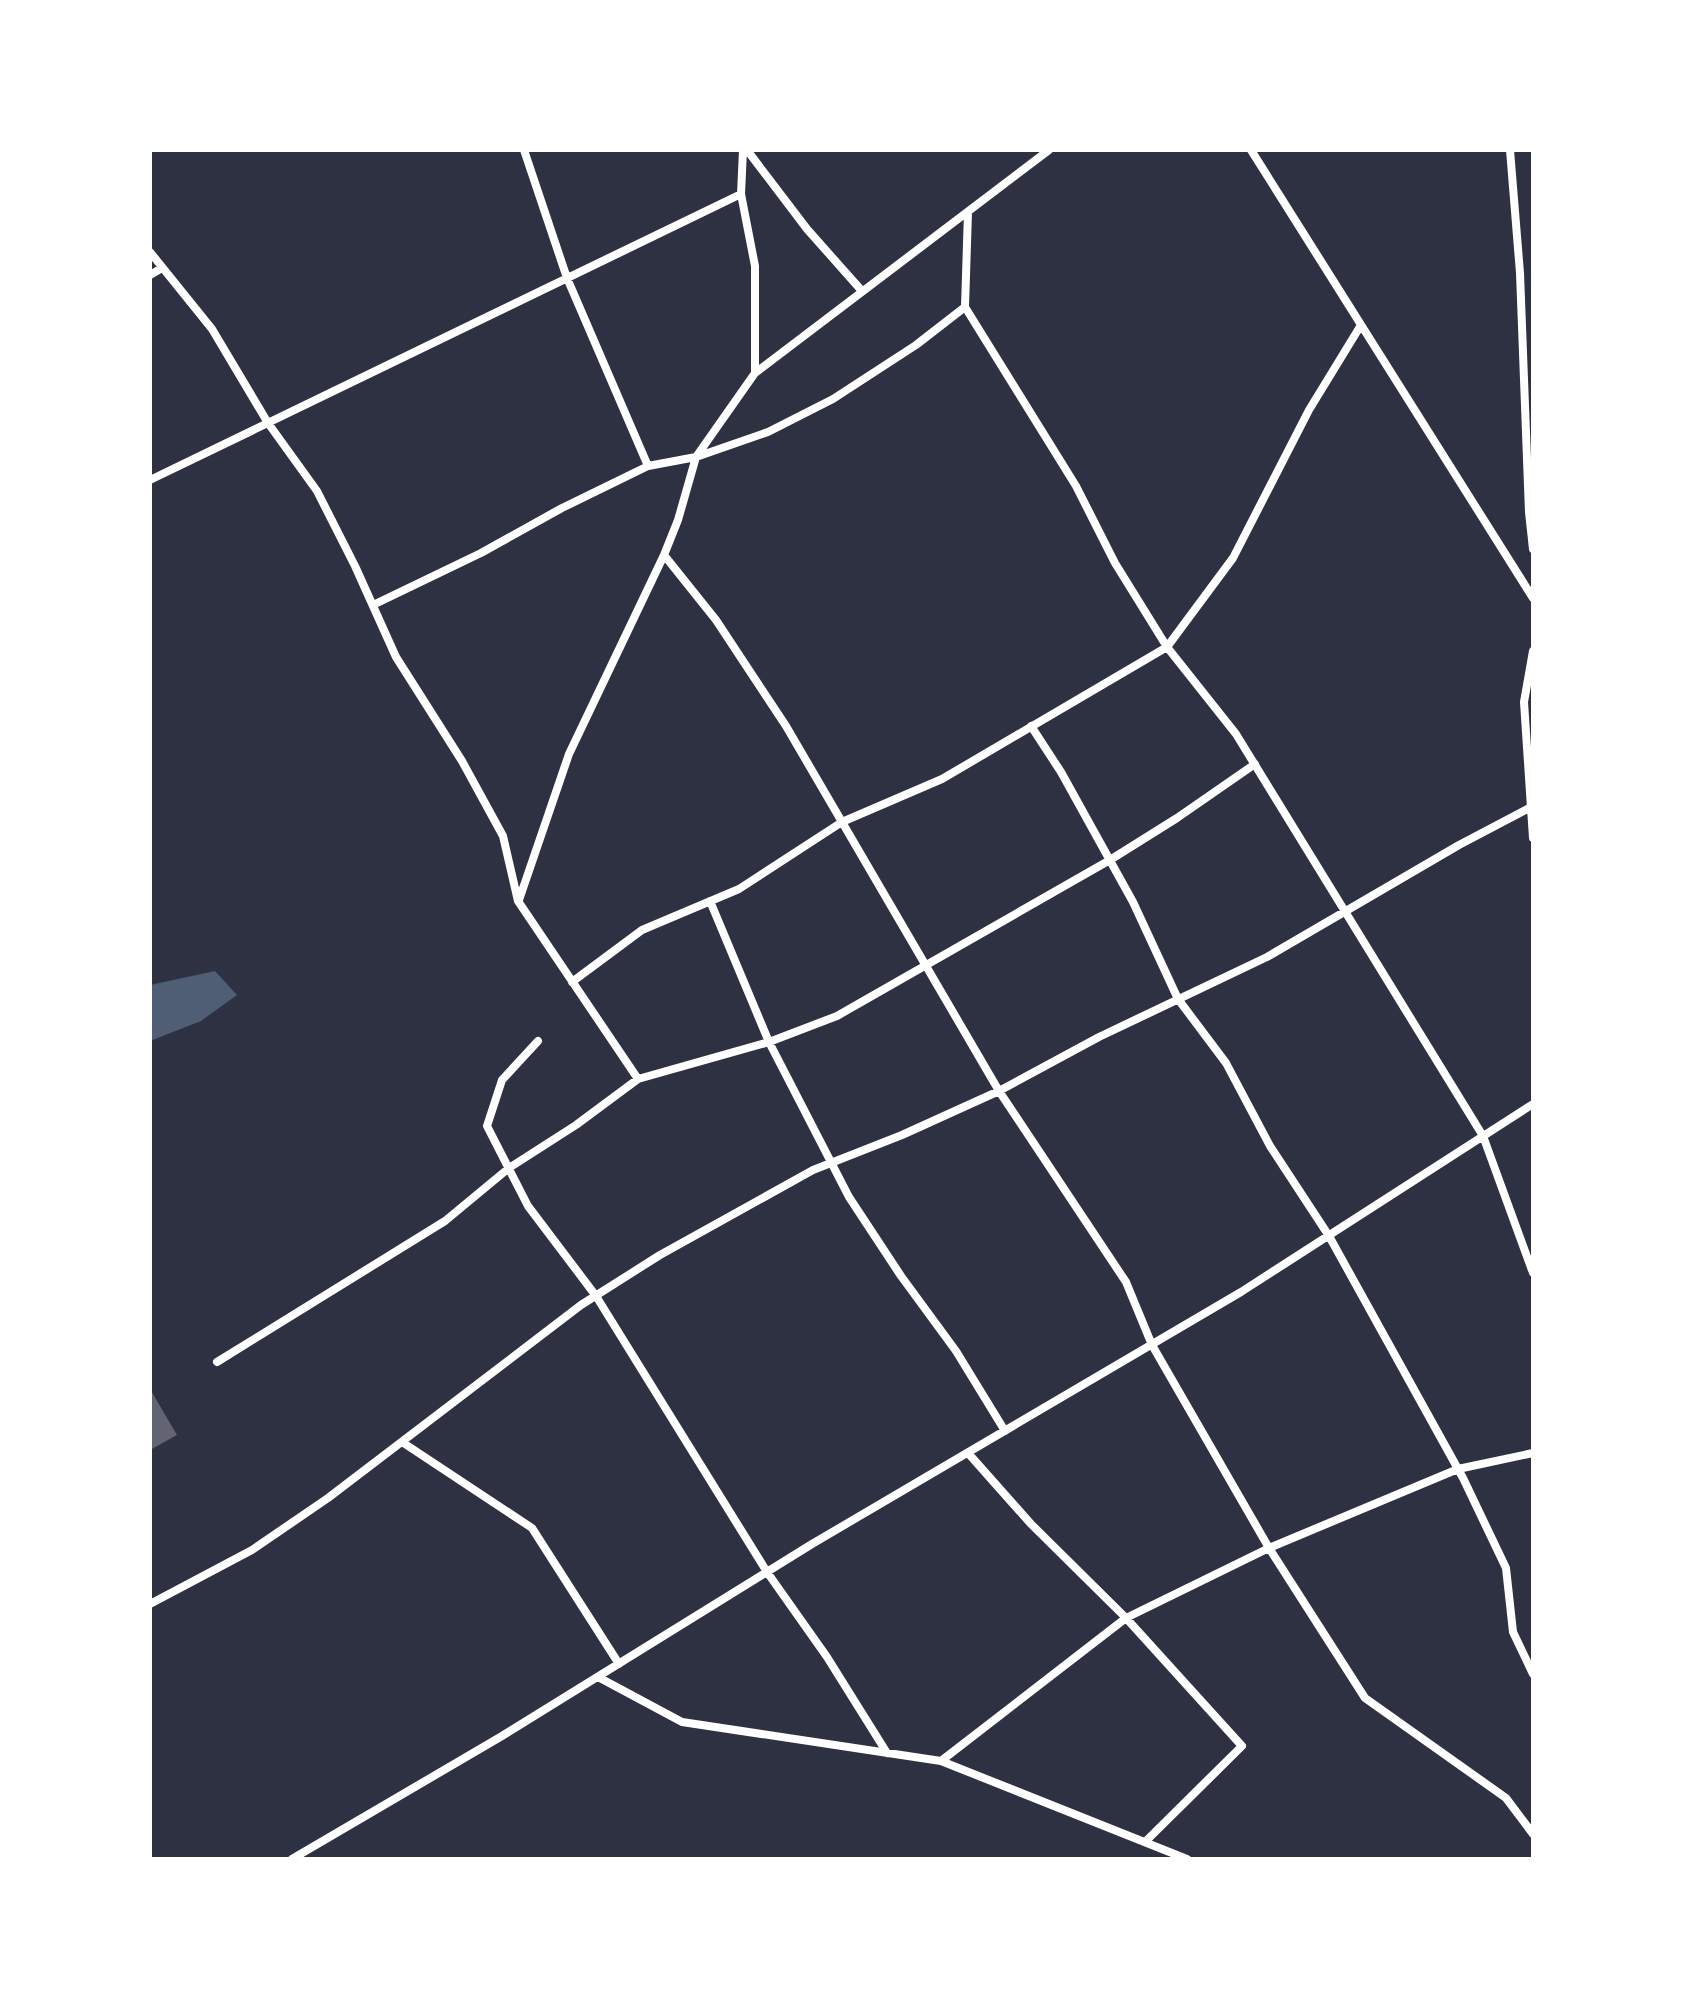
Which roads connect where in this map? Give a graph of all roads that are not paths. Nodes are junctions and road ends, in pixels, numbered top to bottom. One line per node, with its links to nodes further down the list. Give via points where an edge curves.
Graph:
1 (524, 150): 11 (street)
2 (745, 150): 6 (street); 12 (street)
3 (1049, 150): 7 (street)
4 (1251, 150): 14 (street)
5 (1510, 150): 16 (street)
6 (741, 194): 11 (street); 15 (street, via 755,266)
7 (968, 212): 12 (street); 13 (street)
8 (150, 252): 9 (street)
9 (162, 268): 10 (street); 17 (street, via 212,329)
10 (150, 275)
11 (567, 278): 17 (street); 19 (street)
12 (862, 291): 15 (street)
13 (965, 307): 18 (street, via 833,399 768,432); 25 (street, via 1076,486)
14 (1361, 325): 23 (street); 25 (street, via 1309,410 1233,558)
15 (755, 373): 18 (street)
16 (1529, 383): 21 (street)
17 (268, 423): 20 (street); 24 (street, via 317,491)
18 (696, 457): 19 (street); 22 (street)
19 (648, 466): 24 (street)
20 (150, 480)
21 (1533, 549)
22 (664, 555): 30 (street, via 716,620); 33 (street, via 569,754)
23 (1533, 598)
24 (373, 605): 33 (street, via 396,657 503,836)
25 (1167, 647): 27 (street); 28 (street)
26 (1533, 651): 29 (street, via 1524,702)
27 (1031, 726): 30 (street, via 942,779); 32 (street)
28 (1255, 764): 32 (street); 35 (street)
29 (1531, 806): 31 (street); 35 (street)
30 (842, 822): 34 (street, via 739,889); 36 (street)
31 (1533, 838)
32 (1110, 860): 36 (street); 38 (street)
33 (518, 901): 37 (street)
34 (710, 901): 37 (street, via 642,930); 40 (street)
35 (1347, 910): 38 (street, via 1267,957); 44 (street)
36 (923, 966): 40 (street, via 837,1016); 42 (street)
37 (572, 982): 41 (street)
38 (1178, 999): 42 (street); 47 (street, via 1226,1063 1270,1146)
39 (538, 1041): 46 (street, via 502,1080 487,1126)
40 (769, 1042): 41 (street); 45 (street)
41 (638, 1079): 46 (street)
42 (999, 1091): 45 (street); 50 (street, via 1126,1282)
43 (1533, 1104): 44 (street)
44 (1483, 1136): 47 (street); 48 (street)
45 (830, 1164): 49 (street); 52 (street)
46 (509, 1168): 49 (street, via 528,1206); 51 (street, via 445,1221)
47 (1329, 1236): 50 (street); 56 (street)
48 (1533, 1273)
49 (596, 1296): 53 (street); 58 (street)
50 (1152, 1345): 52 (street); 57 (street)
51 (217, 1362)
52 (1005, 1431): 54 (street)
53 (402, 1442): 59 (street, via 252,1550); 61 (street, via 532,1528)
54 (968, 1453): 58 (street); 60 (street)
55 (1533, 1453): 56 (street)
56 (1458, 1469): 57 (street); 62 (street, via 1506,1568 1513,1632)
57 (1269, 1548): 60 (street); 66 (street, via 1365,1698 1506,1798)
58 (767, 1572): 61 (street); 64 (street)
59 (150, 1604)
60 (1126, 1618): 65 (street); 67 (street, via 1242,1746)
61 (619, 1664): 63 (street)
62 (1533, 1674)
63 (598, 1677): 64 (street, via 682,1722); 68 (street)
64 (887, 1753): 65 (street)
65 (941, 1761): 67 (street)
66 (1533, 1834)
67 (1145, 1842): 69 (street)
68 (292, 1859)
69 (1187, 1859)

